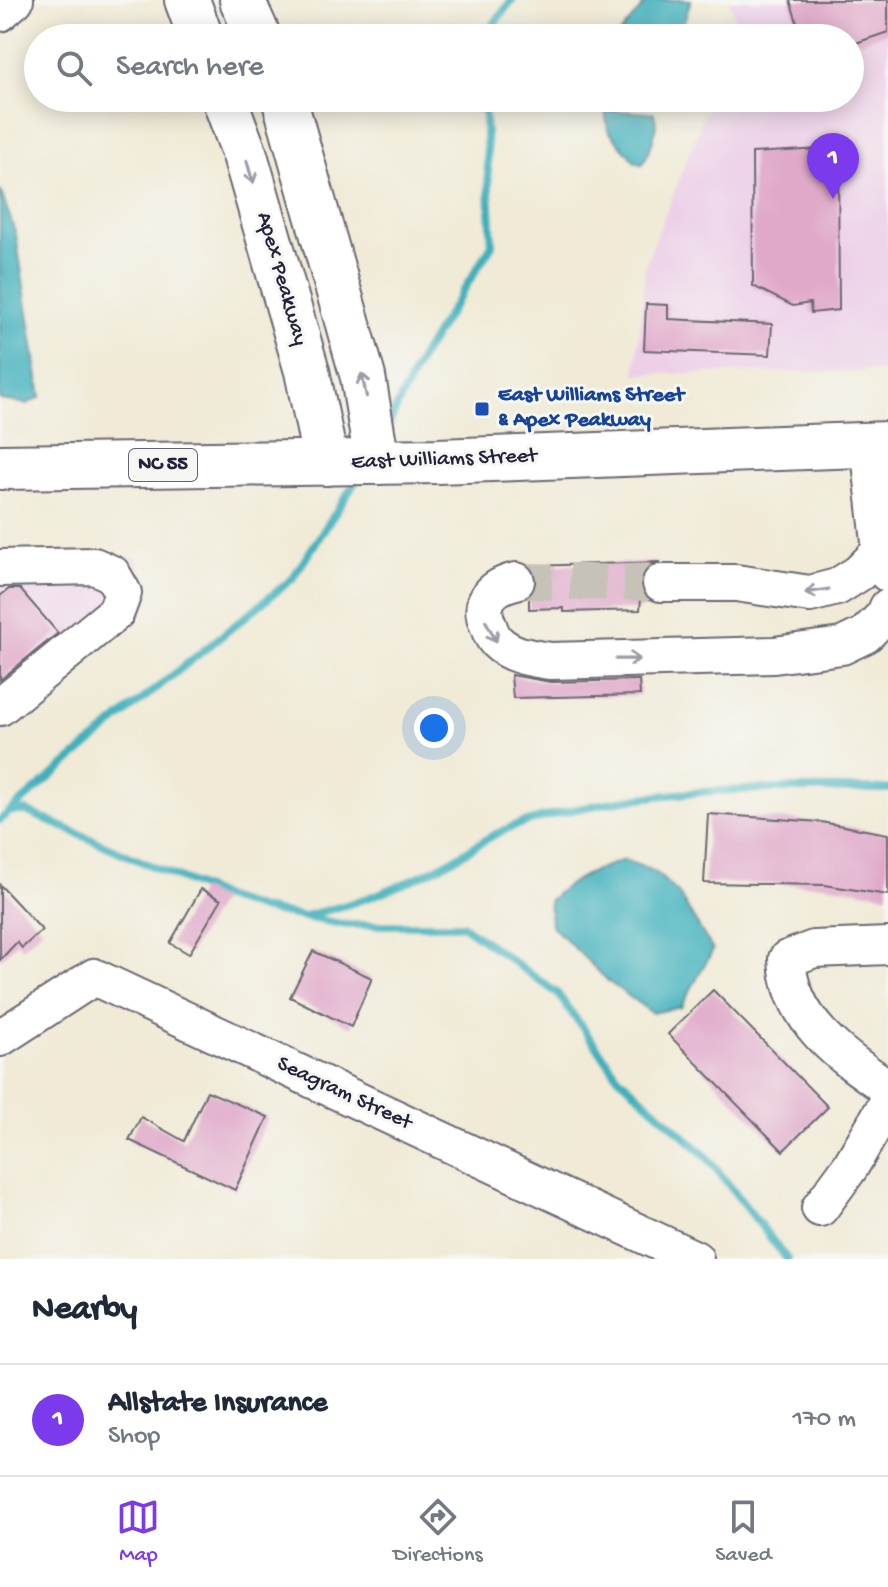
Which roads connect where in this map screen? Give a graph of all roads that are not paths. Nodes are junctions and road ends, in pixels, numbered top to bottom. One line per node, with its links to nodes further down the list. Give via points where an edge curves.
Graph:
1 (15, 0): 4 (street)
2 (187, 0): 5 (main road)
3 (242, 0): 6 (main road)
4 (0, 13)
5 (196, 24)
6 (253, 24)
7 (229, 112): 11 (main road, Apex Peakway, one-way to 11, via 303,357)
8 (288, 112): 10 (main road, one-way to 8, via 363,377)
9 (879, 444): 10 (main road, East Williams Street / NC 55); 13 (street)
10 (377, 462): 11 (main road, East Williams Street / NC 55)
11 (326, 463): 12 (main road, East Williams Street / NC 55)
12 (0, 467)
13 (884, 565): 16 (street, one-way to 16, via 810,594 736,583)
14 (0, 568): 18 (street, via 94,566 112,574 123,593 116,612)
15 (516, 581): 17 (street, one-way to 17, via 491,592 484,616 495,641 519,656 550,661 774,655 842,646 865,635)
16 (661, 583)
17 (888, 607)
18 (0, 707)
19 (888, 946): 21 (street, via 814,949 787,959 788,982 809,1024)
20 (0, 1038): 24 (street, Seagram Street, via 94,977)
21 (888, 1088)
22 (888, 1102): 23 (street)
23 (820, 1208)
24 (695, 1259)

